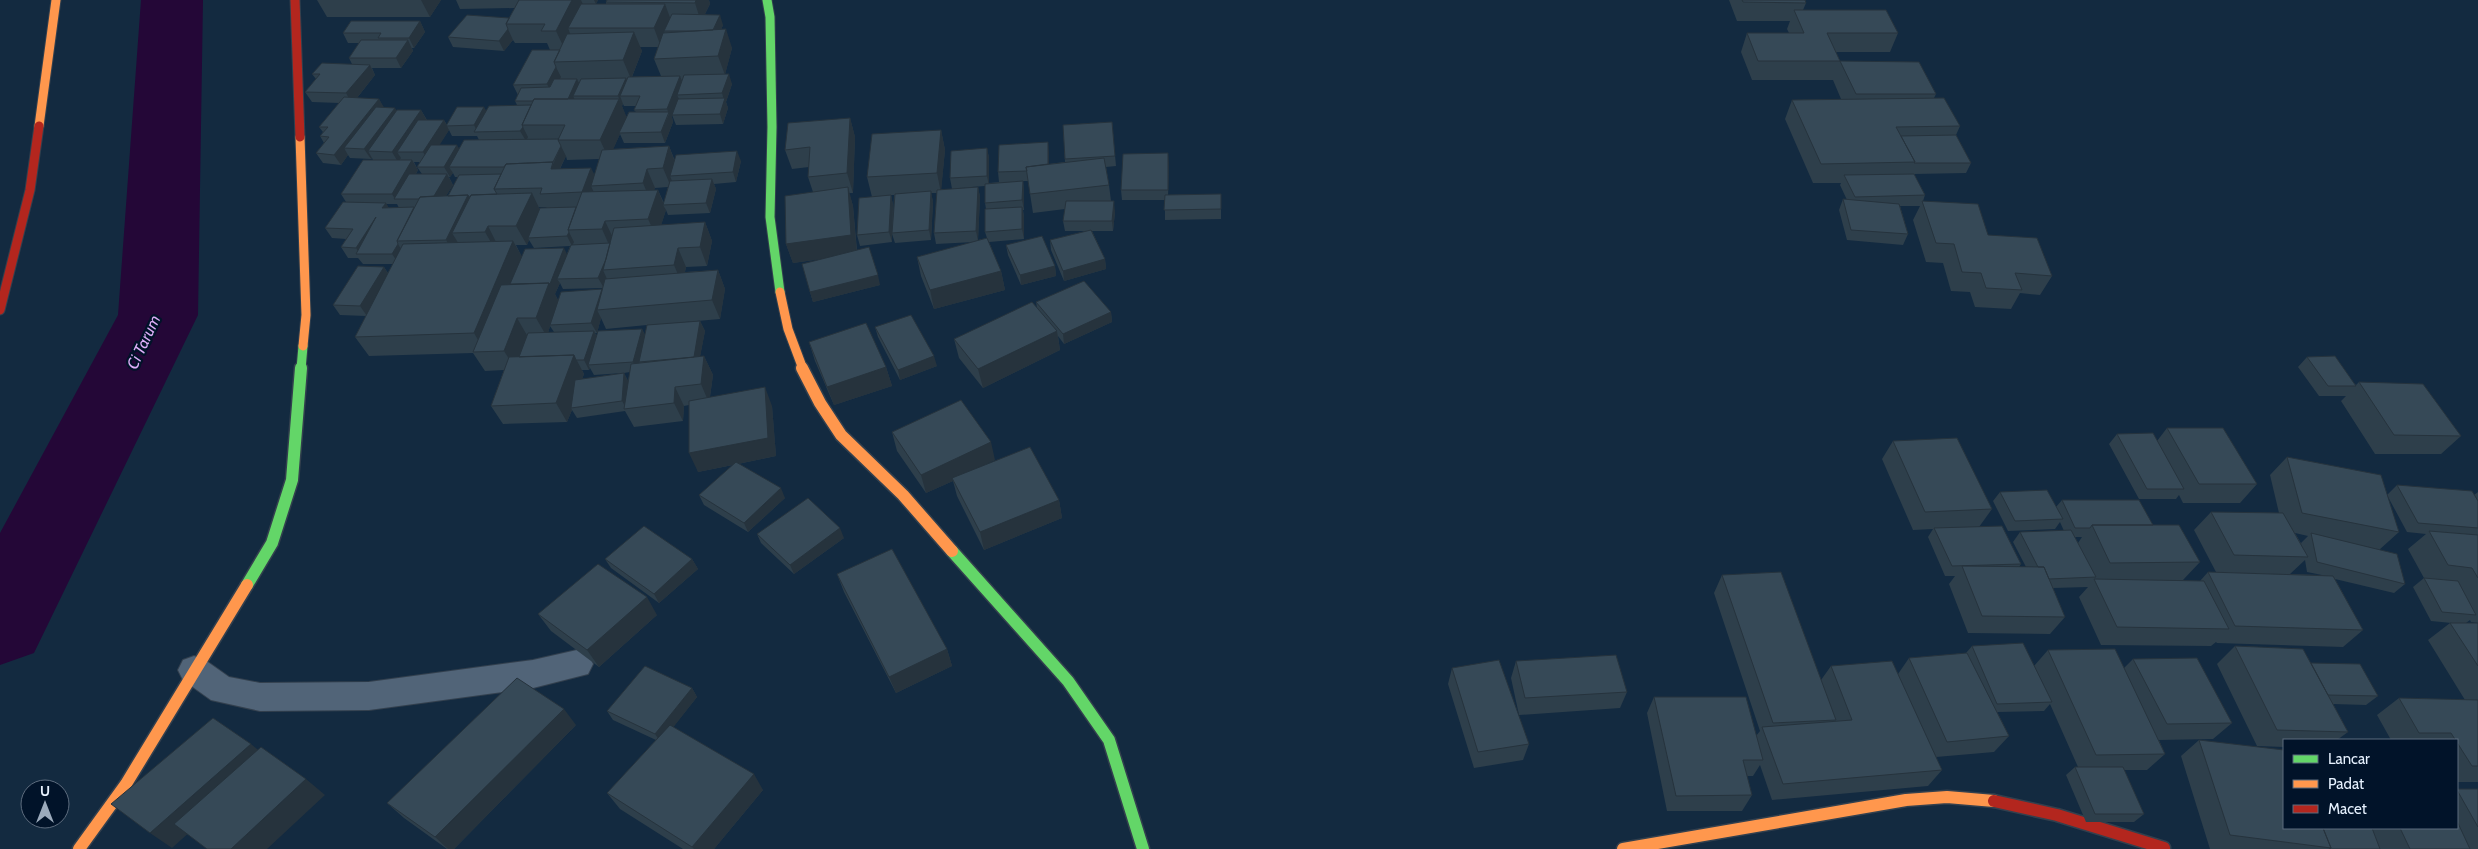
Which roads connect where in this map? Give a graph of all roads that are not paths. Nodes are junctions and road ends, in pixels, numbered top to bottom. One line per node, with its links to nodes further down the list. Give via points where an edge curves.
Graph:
1 (56, 0): 4 (street, via 30,190)
2 (294, 0): 6 (street, via 306,315 292,480 272,543)
3 (767, 0): 9 (street, via 772,127 770,217 782,305 802,366 817,399 842,436 898,490 1068,681 1109,740)
4 (0, 310)
5 (577, 664): 6 (street, via 533,674 369,696 260,697 222,690)
6 (194, 670): 8 (street, via 126,784)
7 (2164, 848): 10 (street, via 2036,810 1990,800 1947,797 1900,800)
8 (80, 849)
9 (1143, 849)
10 (1623, 849)

